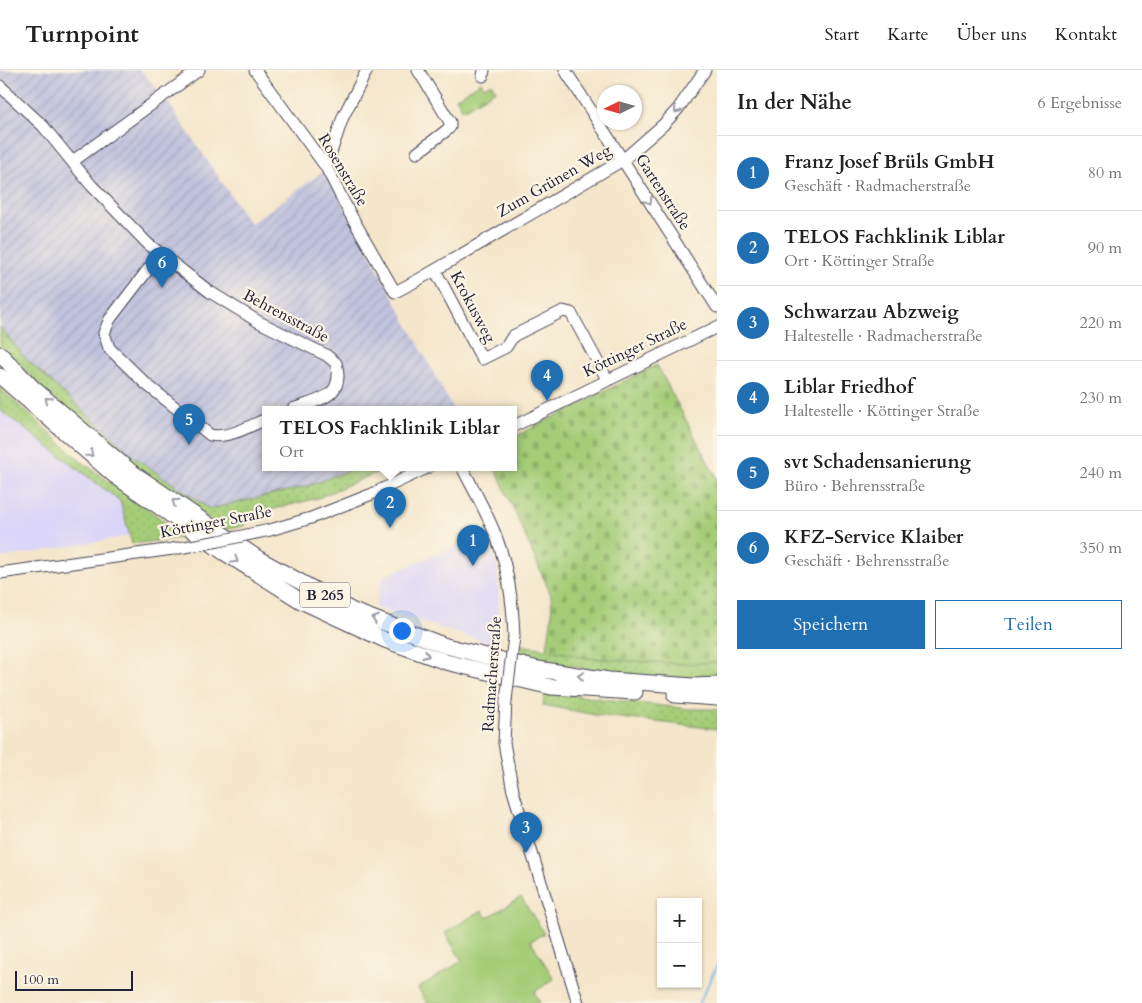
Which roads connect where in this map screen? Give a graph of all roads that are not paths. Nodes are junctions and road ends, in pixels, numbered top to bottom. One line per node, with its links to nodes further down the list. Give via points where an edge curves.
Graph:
1 (199, 70): 10 (street)
2 (255, 70): 11 (street, Rosenstraße)
3 (367, 70): 11 (street, via 343,117)
4 (418, 70): 8 (street, via 450,127)
5 (565, 70): 9 (street, Gartenstraße)
6 (705, 70): 9 (street, Zum Grünen Weg, one-way to 9, via 678,109)
7 (0, 86): 10 (street, Behrensstraße, via 43,126)
8 (417, 153)
9 (623, 160): 13 (street, Zum Grünen Weg); 15 (street, Gartenstraße, one-way to 15)
10 (72, 161): 12 (street, Behrensstraße, via 91,185)
11 (326, 167): 14 (street, Rosenstraße)
12 (160, 254): 20 (street, Behrensstraße, via 210,292 336,363 339,380 335,389); 21 (street, via 110,319 104,333 109,348 146,384 210,435 227,435)
13 (435, 270): 14 (street, Zum Grünen Weg); 19 (street, Krokusweg, via 482,359 506,347 513,336 563,311 571,312)
14 (395, 292)
15 (717, 307)
16 (717, 327): 19 (street, Köttinger Straße)
17 (0, 354): 26 (main road, B 265, one-way to 17, via 609,680 538,670 446,646 353,611 258,559 130,471 34,388)
18 (0, 376): 27 (main road, B 265, one-way to 27, via 114,475 225,553 301,601 385,640 446,662 551,687)
19 (608, 379): 22 (street, Köttinger Straße)
20 (301, 406)
21 (262, 421)
22 (517, 424)
23 (421, 471): 25 (street, Köttinger Straße, bridge, via 311,518 270,530 220,541)
24 (464, 471): 28 (street, Radmacherstraße, bridge, via 497,539 507,571 514,637 504,743 513,791)
25 (0, 573)
26 (717, 685)
27 (717, 698)
28 (578, 1003)

